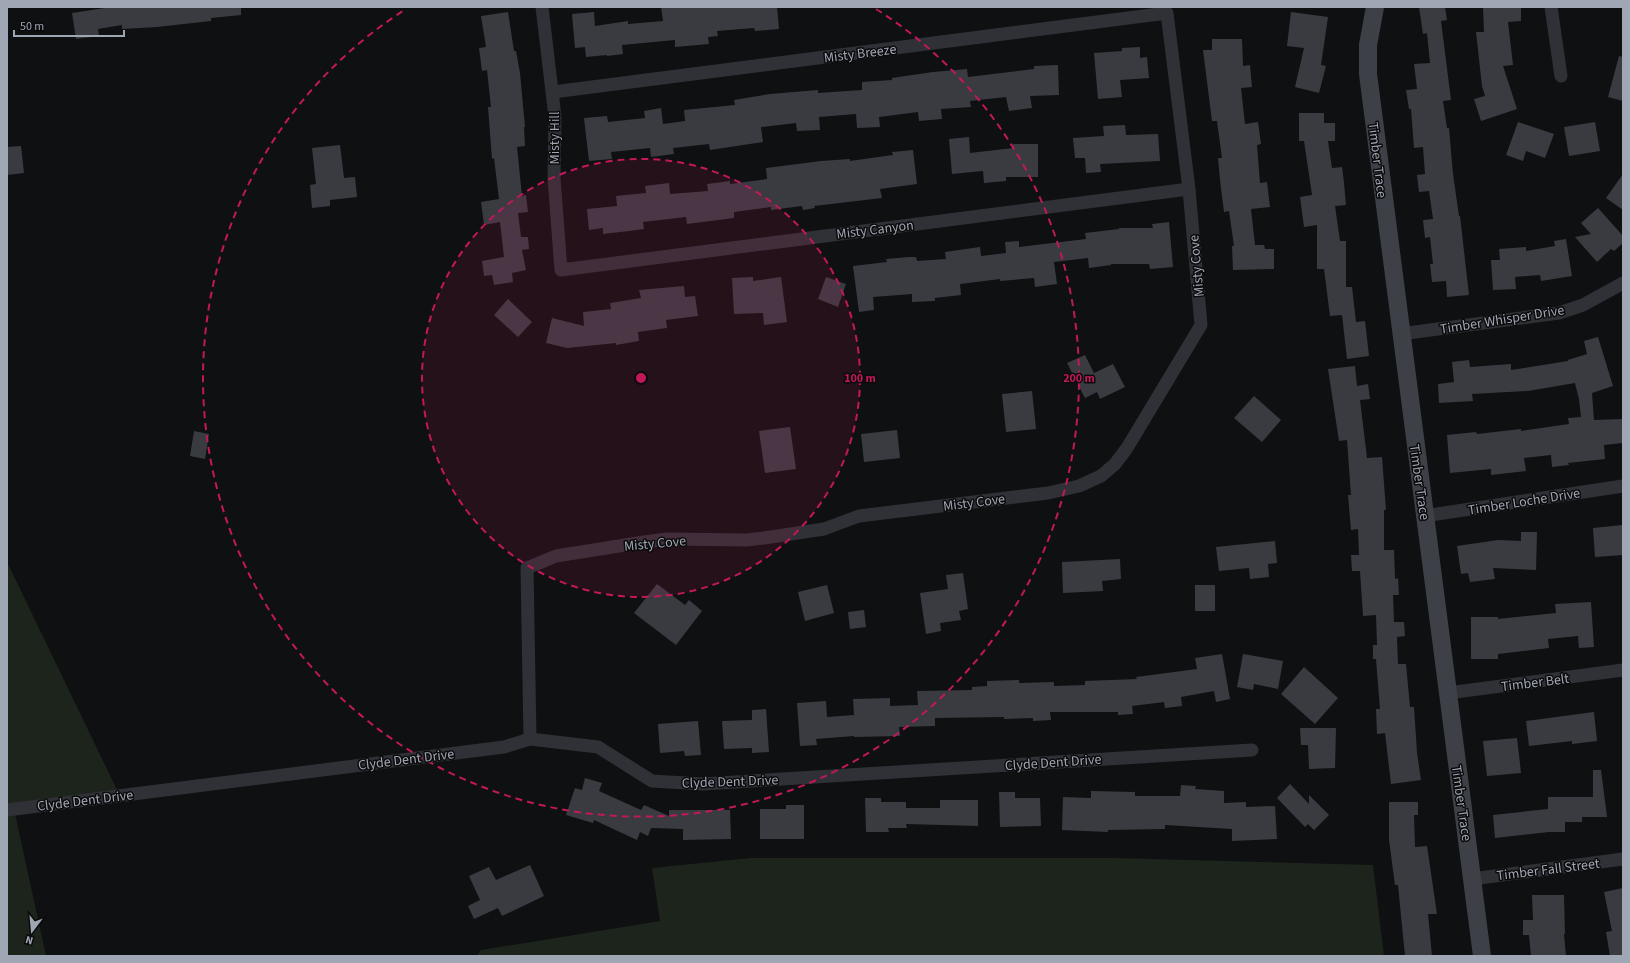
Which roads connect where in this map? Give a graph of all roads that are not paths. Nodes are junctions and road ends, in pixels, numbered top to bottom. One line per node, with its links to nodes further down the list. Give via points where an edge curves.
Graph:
1 (542, 7): 6 (street, Misty Hill)
2 (1374, 7): 10 (street, Timber Trace, via 1368,45 1368,74)
3 (1551, 7): 5 (street)
4 (1167, 13): 6 (street, Misty Breeze); 7 (street, Misty Cove)
5 (1561, 76)
6 (553, 92): 8 (street, Misty Hill, via 554,178)
7 (1189, 189): 8 (street, Misty Canyon); 15 (street, Misty Cove, via 1201,325 1130,444 1115,464 1101,476 1079,486 1048,494 859,516 824,529 764,538 667,539 644,542 556,556 527,568)
8 (561, 270)
9 (1623, 283): 10 (street, Timber Whisper Drive, via 1583,305 1559,313)
10 (1400, 334): 12 (street, Timber Trace)
11 (1623, 486): 12 (street, Timber Loche Drive)
12 (1424, 516): 14 (street, Timber Trace)
13 (1623, 670): 14 (street, Timber Belt)
14 (1448, 693): 19 (street, Timber Trace)
15 (530, 739): 16 (street, Clyde Dent Drive, via 598,747 652,781 703,784); 17 (street, Clyde Dent Drive, via 504,747)
16 (1252, 750)
17 (7, 810)
18 (1623, 859): 19 (street, Timber Fall Street)
19 (1472, 879): 20 (street, Timber Trace)
20 (1482, 956)

